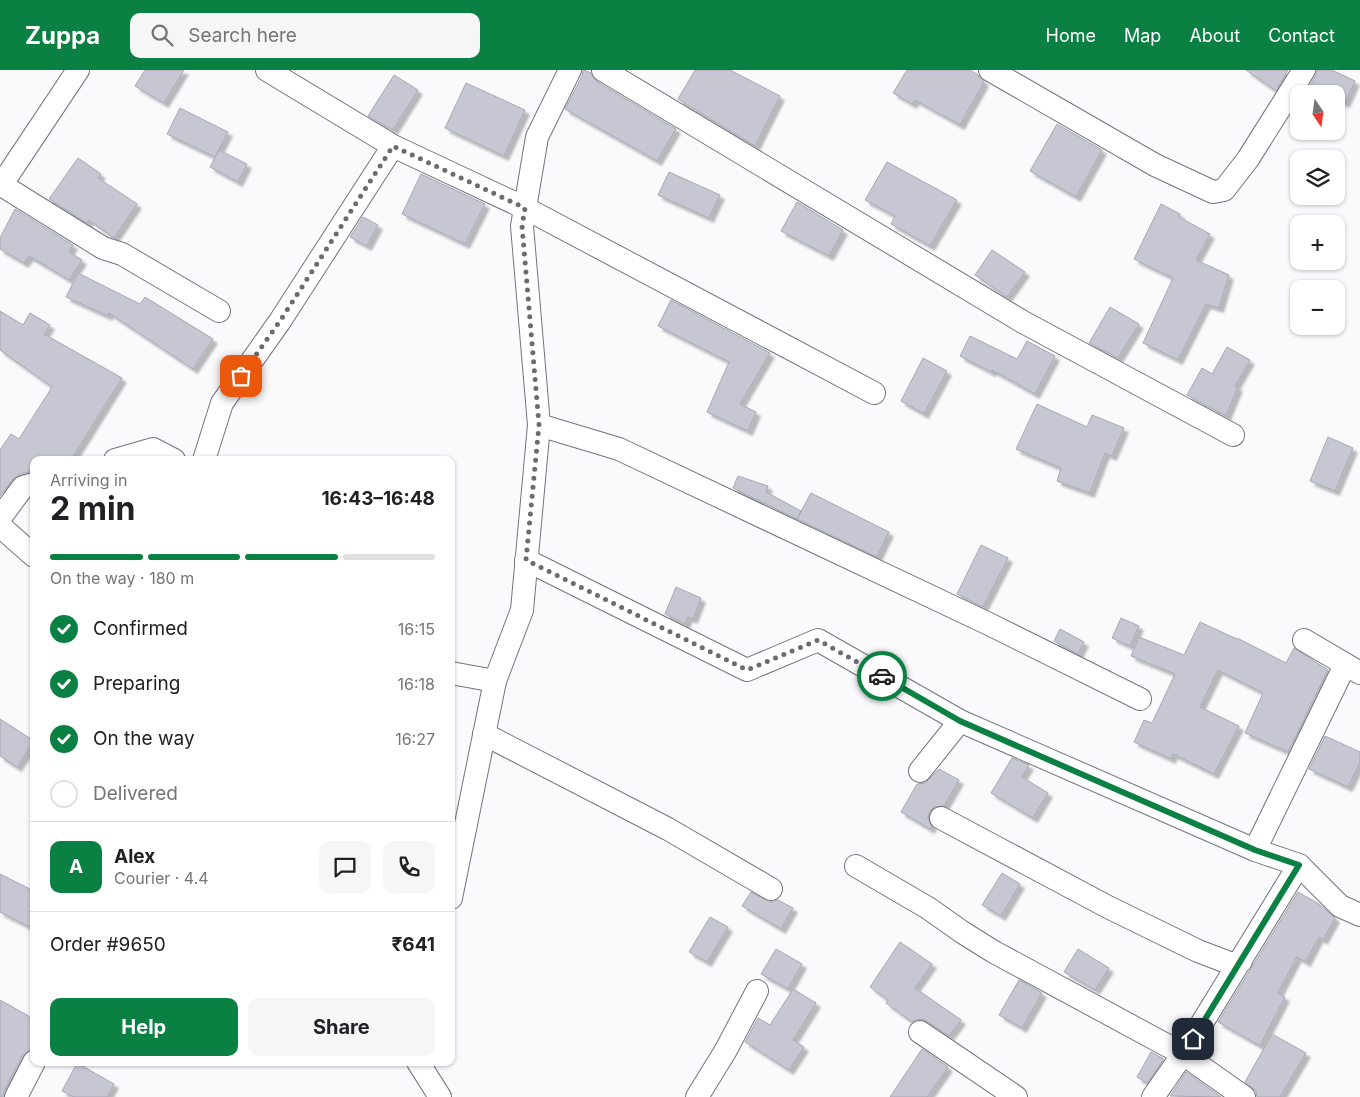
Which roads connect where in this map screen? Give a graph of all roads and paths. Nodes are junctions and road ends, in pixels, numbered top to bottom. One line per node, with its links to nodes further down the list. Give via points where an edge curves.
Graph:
1 (78, 70): 8 (street)
2 (267, 70): 7 (street)
3 (570, 70): 9 (street, via 537,137)
4 (604, 70): 13 (street, via 1023,322)
5 (990, 70): 6 (street, via 1155,165 1213,192 1224,190 1248,159)
6 (1304, 70)
7 (393, 146): 9 (street); 16 (street, via 280,321 222,403)
8 (1, 184): 10 (street, via 103,248 122,254)
9 (525, 208): 11 (street); 12 (street, via 522,226)
10 (219, 311)
11 (874, 392)
12 (539, 425): 21 (street); 26 (street, via 619,449 982,620)
13 (1233, 435)
14 (129, 456): 15 (street, via 153,449)
15 (166, 456)
16 (205, 456)
17 (30, 485): 18 (street, via 23,487)
18 (0, 518)
19 (0, 526): 20 (street)
20 (30, 552)
21 (526, 560): 25 (street, via 522,610); 27 (street, via 747,670 818,640)
22 (1304, 640): 23 (street)
23 (1352, 669): 31 (street)
24 (455, 674): 25 (street)
25 (495, 681): 28 (street)
26 (1140, 699)
27 (960, 721): 29 (street); 31 (street)
28 (484, 734): 34 (street); 35 (street, via 668,829)
29 (920, 771)
30 (941, 818): 37 (street, via 1108,907 1198,950 1232,964)
31 (1255, 850): 32 (street)
32 (1299, 865): 36 (street, via 1340,906); 37 (street)
33 (856, 866): 40 (street, via 994,952)
34 (455, 878)
35 (770, 889)
36 (1360, 915)
37 (1241, 961): 40 (street)
38 (757, 991): 45 (street)
39 (920, 1032): 46 (street)
40 (1184, 1054): 47 (street); 48 (street)
41 (32, 1066): 43 (street)
42 (421, 1066): 44 (street)
43 (16, 1097)
44 (440, 1097)
45 (697, 1097)
46 (1016, 1097)
47 (1153, 1097)
48 (1244, 1097)

